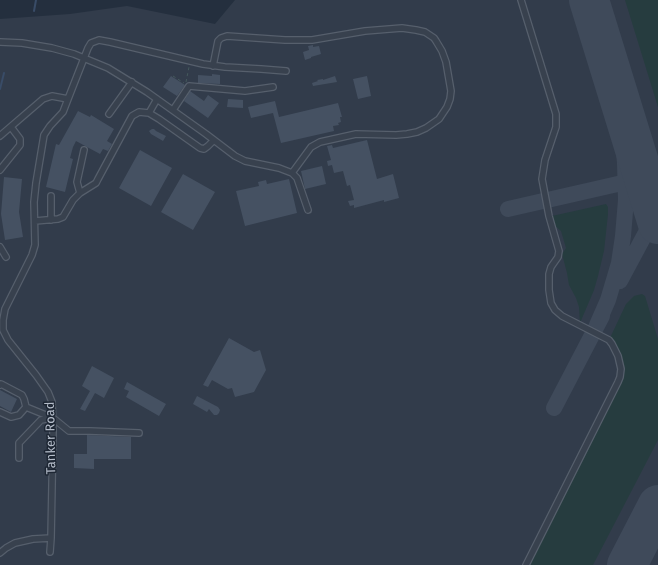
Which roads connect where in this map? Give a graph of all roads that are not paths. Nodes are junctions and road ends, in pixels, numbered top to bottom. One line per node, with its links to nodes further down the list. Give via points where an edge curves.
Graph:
1 (522, 0): 35 (street, via 556,114 556,127 546,155 542,179 559,251 549,274 551,303 562,316 609,340 618,356 621,369 618,382)
2 (0, 42): 3 (street, via 45,47)
3 (84, 58): 4 (street, Tanker Road, via 89,46 102,40); 6 (street); 8 (street, Tanker Road)
4 (213, 66): 5 (street, Tanker Road); 18 (street, via 218,41 226,36 312,40 402,28 421,31 436,41 446,62 451,95 445,111 436,122 422,130 407,134 356,134 320,142 311,147)
5 (286, 71)
6 (132, 82): 9 (street); 12 (street)
7 (274, 87): 10 (street, via 245,91 189,86)
8 (68, 99): 13 (street, via 52,96 43,99); 23 (street, Tanker Road, via 63,112 46,131 43,139 34,202)
9 (157, 99): 10 (street); 11 (street)
10 (173, 110): 15 (street)
11 (149, 113): 15 (street, via 200,148 204,149); 19 (street, via 139,112 132,116 96,183)
12 (109, 114)
13 (11, 127): 14 (street); 17 (street, via 20,139 20,145)
14 (0, 136)
15 (214, 140): 18 (street, via 240,159)
16 (84, 150): 19 (street, via 77,182)
17 (0, 170)
18 (292, 172): 21 (street, via 297,178)
19 (80, 193): 22 (street, via 63,217)
20 (51, 196): 22 (street)
21 (308, 210)
22 (51, 220): 23 (street)
23 (35, 221): 29 (street, Tanker Road, via 34,250 5,309 3,326 8,340 48,392 52,402)
24 (0, 247): 25 (street)
25 (6, 257)
26 (0, 385): 27 (street, via 22,395)
27 (26, 407): 28 (street, via 19,415 11,417); 29 (street)
28 (0, 412)
29 (53, 418): 30 (street, via 68,431); 31 (street, via 41,420 19,443); 32 (street, Tanker Road)
30 (139, 433)
31 (19, 458)
32 (51, 538): 33 (street, Tanker Road); 34 (street, via 15,543)
33 (50, 552)
34 (0, 553)
35 (526, 565)

